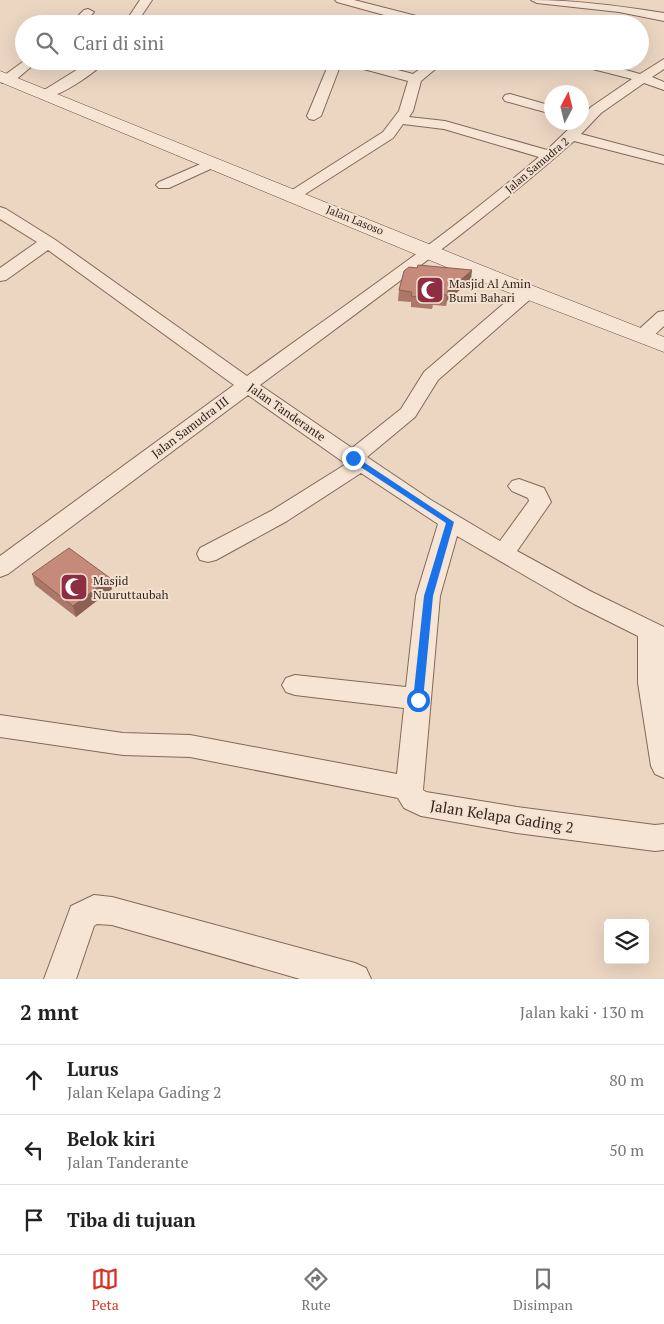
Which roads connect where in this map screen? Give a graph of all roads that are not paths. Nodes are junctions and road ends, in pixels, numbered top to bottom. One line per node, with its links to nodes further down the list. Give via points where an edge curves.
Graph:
1 (146, 0): 6 (street)
2 (341, 0): 7 (street)
3 (536, 0): 8 (street)
4 (88, 12): 5 (street)
5 (85, 15)
6 (136, 15)
7 (398, 15)
8 (664, 17)
9 (664, 63): 17 (street, Jalan Samudra 2)
10 (17, 70): 16 (street)
11 (88, 70): 20 (street)
12 (332, 70): 23 (street)
13 (382, 70): 18 (street)
14 (427, 70): 18 (street)
15 (611, 70): 17 (street)
16 (4, 78): 20 (street, Jalan Lasoso)
17 (642, 78): 19 (street); 24 (street, Jalan Samudra 2)
18 (415, 79): 25 (street)
19 (664, 86)
20 (46, 96): 30 (street, Jalan Lasoso)
21 (510, 98): 22 (street)
22 (544, 108)
23 (314, 116)
24 (589, 116)
25 (401, 120): 28 (street, via 445,125); 32 (street, via 376,144)
26 (575, 130): 27 (street, Jalan Samudra 2)
27 (570, 136): 28 (street, Jalan Samudra 2); 29 (street)
28 (549, 155): 35 (street, Jalan Samudra 2)
29 (664, 160)
30 (212, 163): 31 (street); 32 (street, Jalan Lasoso)
31 (164, 185)
32 (294, 195): 35 (street, Jalan Lasoso)
33 (0, 212): 34 (street, Jalan Tanderante)
34 (48, 242): 36 (street); 41 (street, Jalan Tanderante)
35 (430, 251): 37 (street, Jalan Lasoso); 41 (street, Jalan Samudra III)
36 (0, 276)
37 (528, 292): 39 (street, Jalan Lasoso); 42 (street, via 431,376 408,412)
38 (664, 316): 39 (street)
39 (642, 336): 40 (street, Jalan Lasoso)
40 (664, 345)
41 (247, 385): 42 (street, Jalan Tanderante); 47 (street, Jalan Samudra III)
42 (358, 461): 44 (street, Jalan Tanderante); 46 (street, via 279,516)
43 (518, 486): 45 (street, via 536,494 540,502)
44 (450, 522): 45 (street, Jalan Tanderante); 50 (street, via 428,596)
45 (503, 553): 48 (street, Jalan Tanderante)
46 (208, 554)
47 (0, 568)
48 (657, 635): 52 (street, via 651,683)
49 (295, 686): 50 (street)
50 (418, 700): 53 (street)
51 (0, 726): 53 (street, via 127,745 190,746)
52 (664, 766)
53 (409, 788): 54 (street, Jalan Kelapa Gading 2, via 413,800 421,804 527,821)
54 (664, 837)
55 (60, 979): 56 (street, via 82,916 94,909 112,911)
56 (355, 979)

